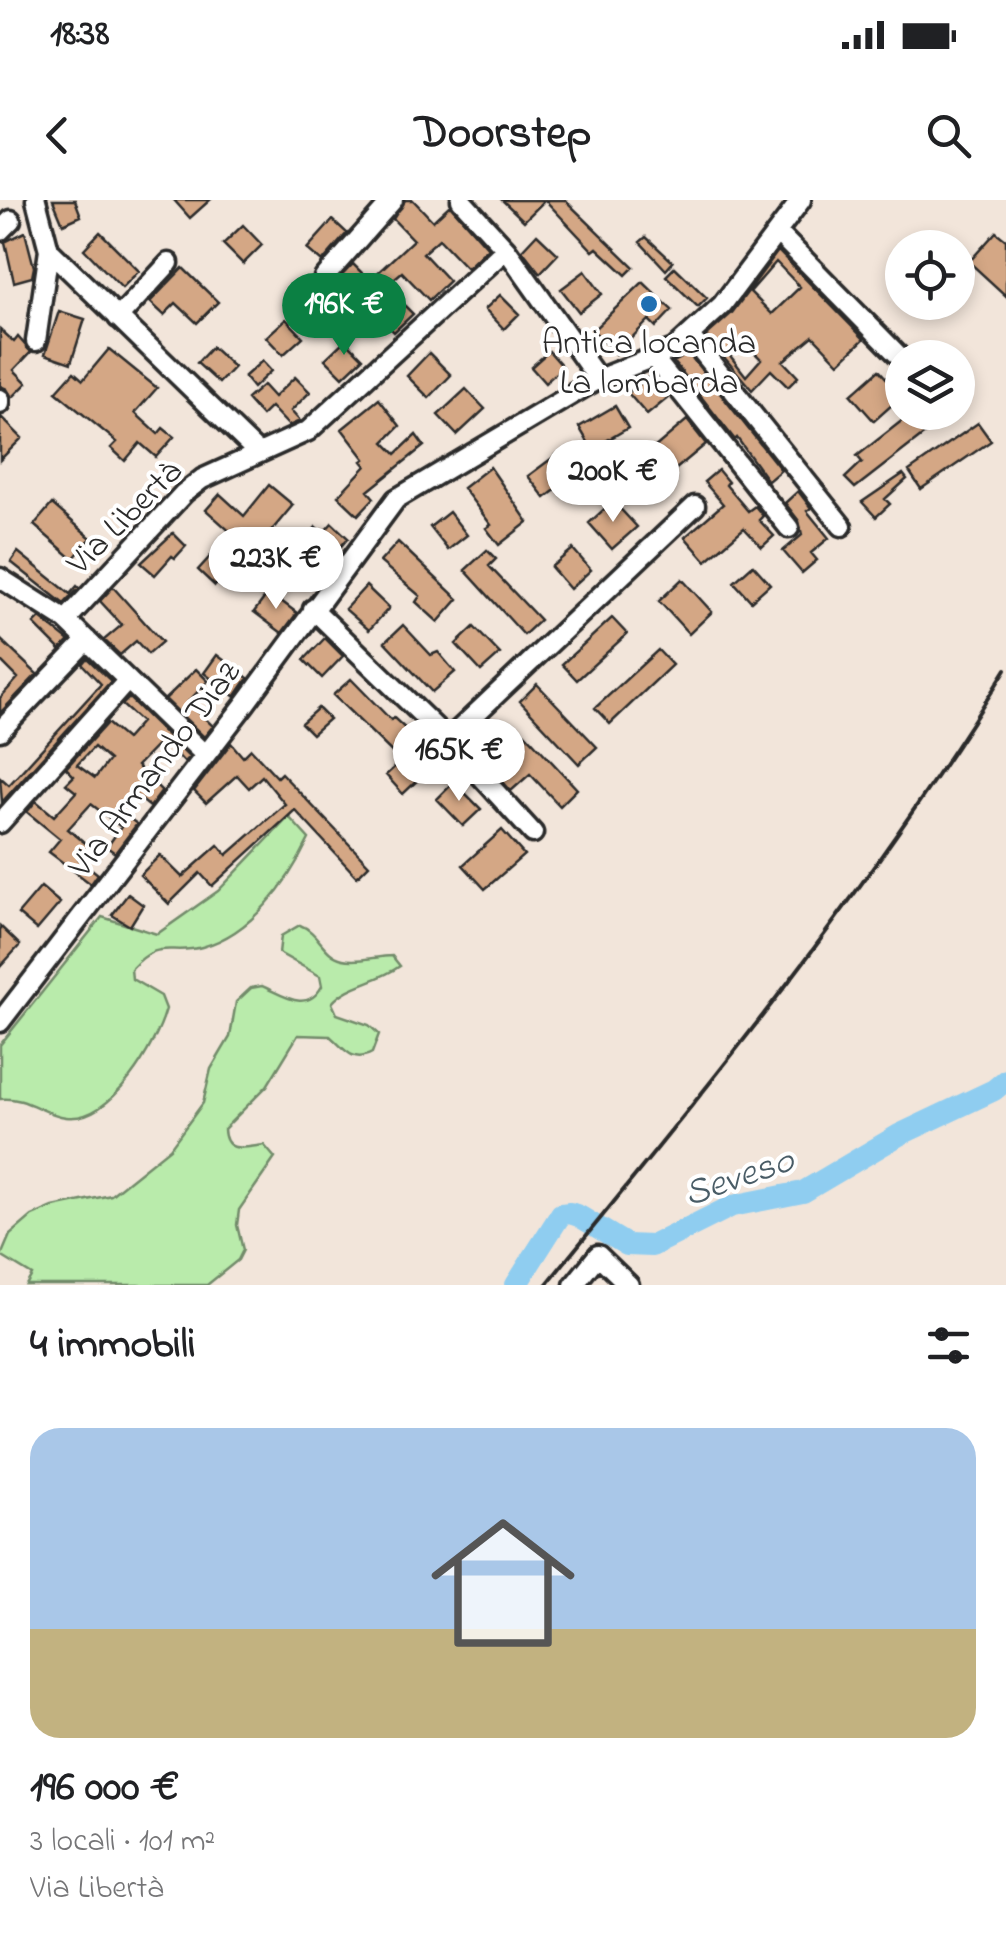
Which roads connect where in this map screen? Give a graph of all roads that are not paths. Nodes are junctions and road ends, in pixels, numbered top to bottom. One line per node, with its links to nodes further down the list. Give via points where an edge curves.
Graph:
1 (36, 200): 6 (street)
2 (393, 200): 9 (street)
3 (460, 200): 7 (street)
4 (801, 200): 5 (street, Via Armando Diaz)
5 (777, 232): 11 (street, Via Armando Diaz, via 722,306); 13 (street)
6 (49, 250): 10 (street); 12 (street)
7 (506, 250): 15 (street); 16 (street, Via Libertà, via 308,430)
8 (169, 263): 10 (street)
9 (324, 278)
10 (118, 318): 16 (street)
11 (689, 335): 14 (street, Via Armando Diaz); 18 (street)
12 (36, 340)
13 (885, 342)
14 (653, 357): 15 (street, Via Armando Diaz); 19 (street)
15 (598, 380): 21 (street, Via Armando Diaz, via 396,499)
16 (256, 452): 22 (street, Via Libertà, via 184,493)
17 (695, 506): 26 (street)
18 (842, 526)
19 (789, 528)
20 (0, 580): 22 (street)
21 (313, 609): 26 (street); 27 (street, Via Armando Diaz)
22 (66, 620): 23 (street)
23 (87, 640): 24 (street); 25 (street)
24 (128, 680): 27 (street); 28 (street)
25 (0, 731)
26 (448, 740): 29 (street)
27 (205, 755): 30 (street, Via Armando Diaz)
28 (0, 823)
29 (534, 833)
30 (0, 1022)
31 (574, 1285): 32 (street, via 598,1255)
32 (630, 1285)

